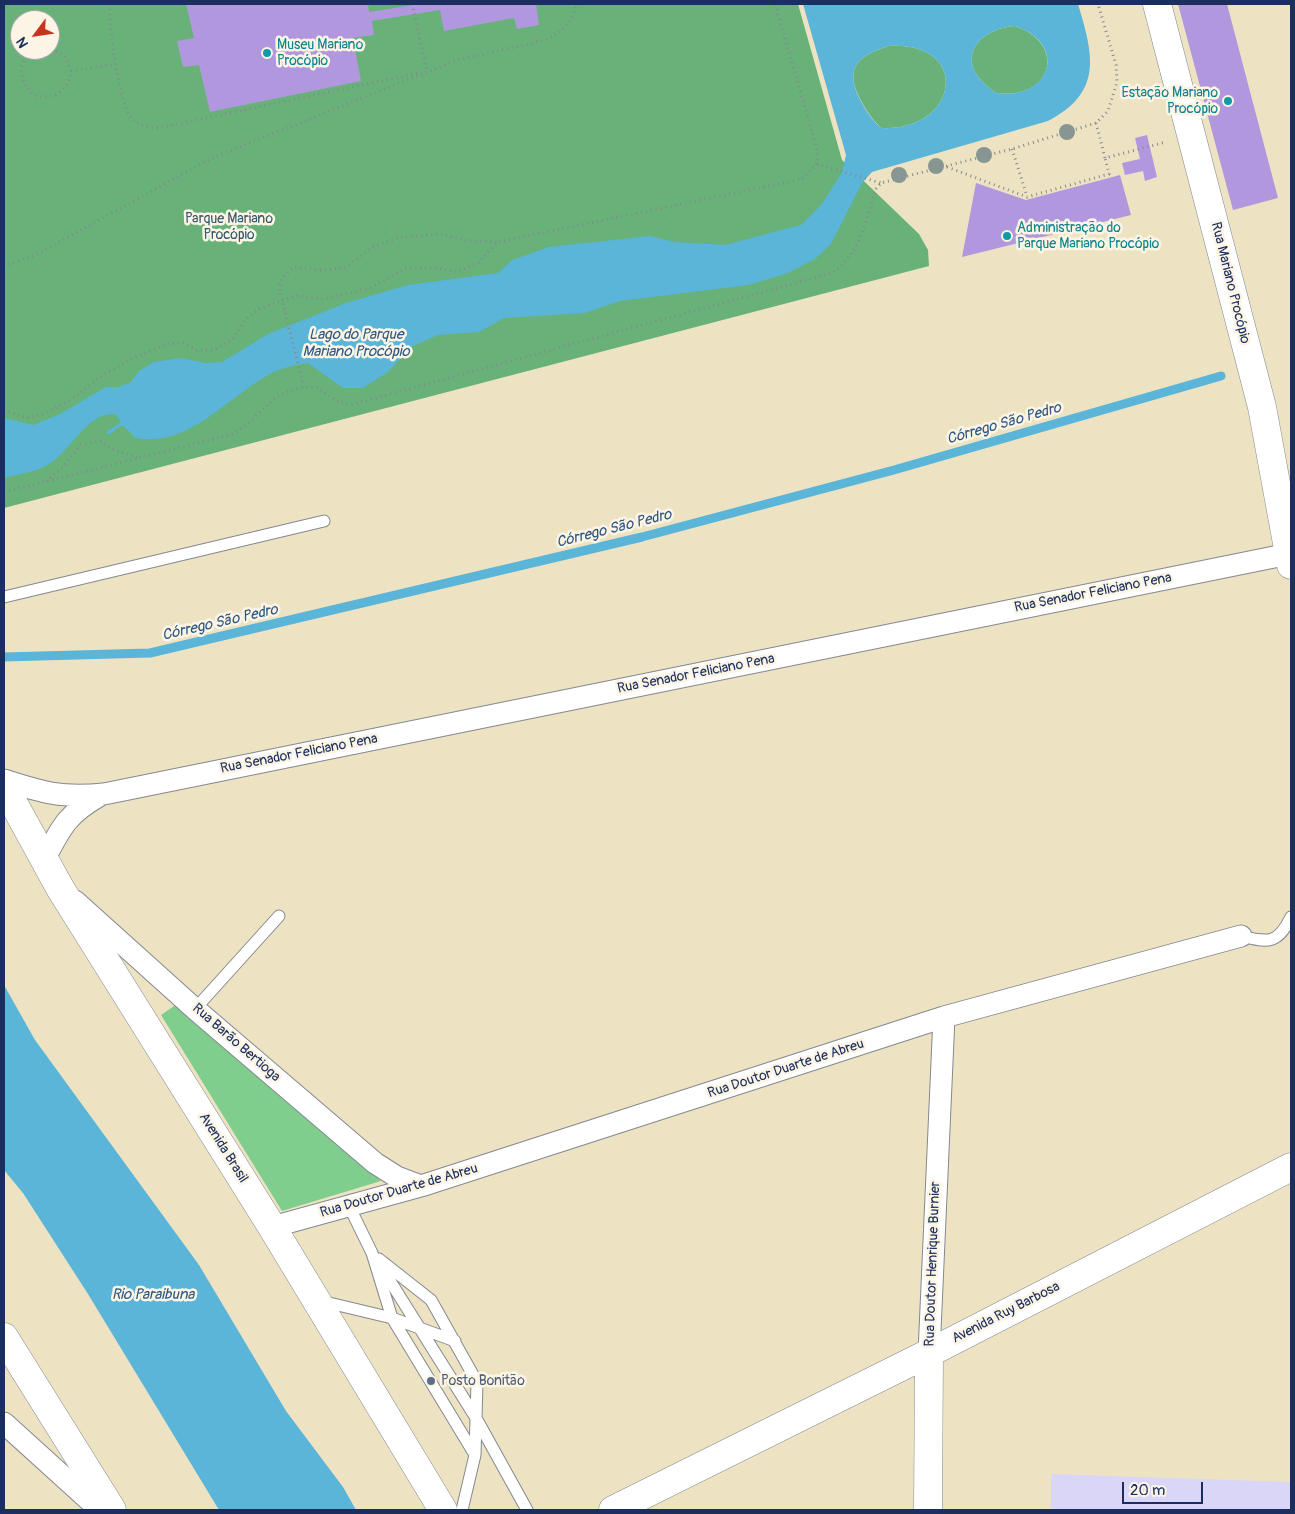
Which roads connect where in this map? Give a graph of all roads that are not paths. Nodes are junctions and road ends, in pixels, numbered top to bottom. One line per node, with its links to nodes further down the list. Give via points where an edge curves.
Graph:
1 (1157, 4): 3 (main road, Rua Mariano Procópio, via 1262,408)
2 (324, 521): 4 (lane)
3 (1290, 560): 7 (street, Rua Senador Feliciano Pena)
4 (4, 597)
5 (4, 780): 7 (street, Rua Senador Feliciano Pena, via 45,794 72,797)
6 (4, 786): 8 (main road, Avenida Brasil)
7 (104, 794): 8 (street, Rua Senador Feliciano Pena, via 78,808 64,823)
8 (44, 860): 9 (main road, Avenida Brasil)
9 (60, 888): 13 (street, Rua Barão Bertioga); 18 (main road, Avenida Brasil)
10 (279, 916): 13 (lane)
11 (1291, 917): 12 (lane, Rua Doutor Duarte de Abreu, via 1282,934 1275,939 1261,941)
12 (1241, 936): 14 (street, Rua Doutor Duarte de Abreu)
13 (196, 1009): 16 (street, Rua Barão Bertioga, via 375,1163 397,1177)
14 (944, 1018): 16 (street, Rua Doutor Duarte de Abreu); 25 (street, Rua Doutor Henrique Burnier)
15 (1291, 1167): 25 (main road, Avenida Ruy Barbosa)
16 (421, 1186): 17 (street, Rua Doutor Duarte de Abreu)
17 (348, 1206): 18 (street, Rua Doutor Duarte de Abreu); 19 (lane)
18 (272, 1227): 20 (main road, Avenida Brasil)
19 (372, 1253): 21 (lane); 22 (lane); 24 (lane, via 431,1300)
20 (317, 1301): 21 (lane); 31 (main road, Avenida Brasil)
21 (392, 1318): 22 (lane); 28 (lane)
22 (420, 1330): 24 (lane); 26 (lane)
23 (4, 1337): 30 (main road)
24 (455, 1342): 26 (lane, via 477,1382)
25 (929, 1352): 34 (main road, Avenida Ruy Barbosa); 35 (main road, Rua Doutor Henrique Burnier)
26 (476, 1418): 28 (lane); 33 (lane)
27 (4, 1423): 29 (street)
28 (475, 1455): 32 (lane)
29 (100, 1510)
30 (112, 1510)
31 (443, 1510)
32 (462, 1510)
33 (527, 1510)
34 (613, 1510)
35 (928, 1510)

